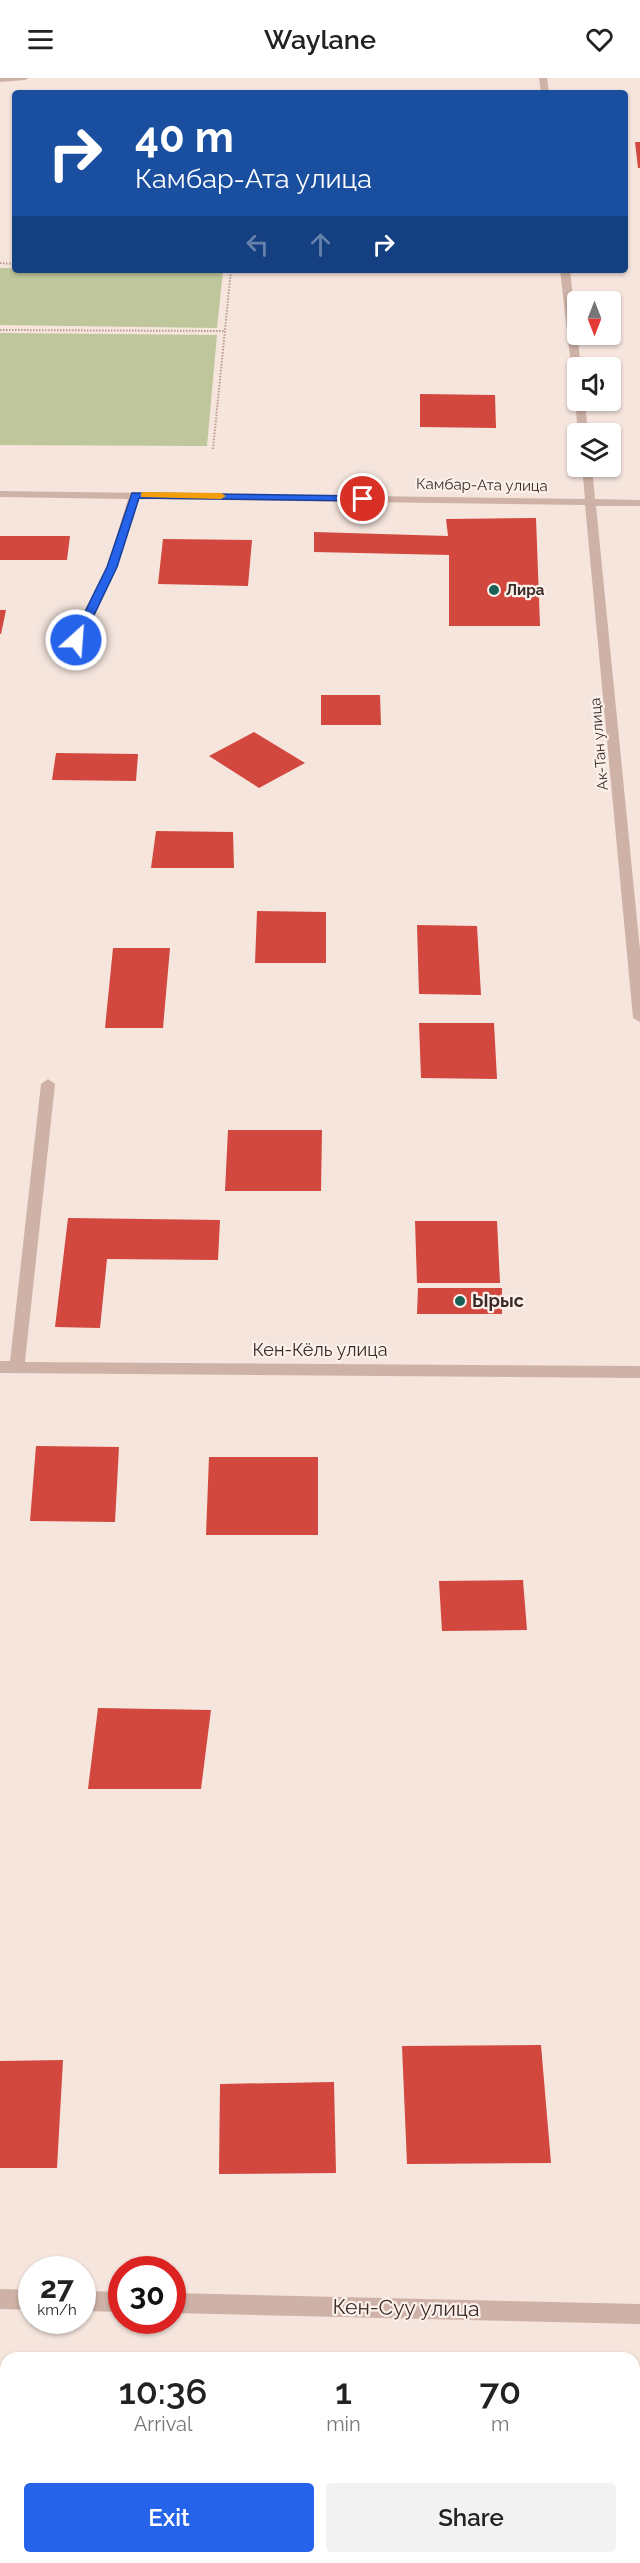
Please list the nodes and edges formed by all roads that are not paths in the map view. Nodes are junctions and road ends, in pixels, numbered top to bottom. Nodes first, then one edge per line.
1 (25, 78) edge
2 (0, 80) edge
3 (565, 273) edge
4 (575, 357) edge
5 (588, 477) edge
6 (0, 494) edge
7 (135, 495) junction
8 (591, 502) junction
9 (640, 503) edge
10 (76, 640) dead end
11 (640, 1018) edge
12 (48, 1084) dead end
13 (0, 1367) edge
14 (17, 1367) junction
15 (640, 1372) edge
16 (0, 2299) edge
17 (18, 2300) edge
18 (186, 2303) edge
19 (640, 2314) edge

1 - 2 street
3 - 4 street
5 - 8 street, Ак-Тан улица
6 - 7 street, Камбар-Ата улица
7 - 8 street, Камбар-Ата улица
7 - 10 street
8 - 9 street, Камбар-Ата улица
8 - 11 street, Ак-Тан улица
12 - 14 street
13 - 14 street, Кен-Кёль улица
14 - 15 street, Кен-Кёль улица
16 - 17 street
18 - 19 street, Кен-Суу улица

